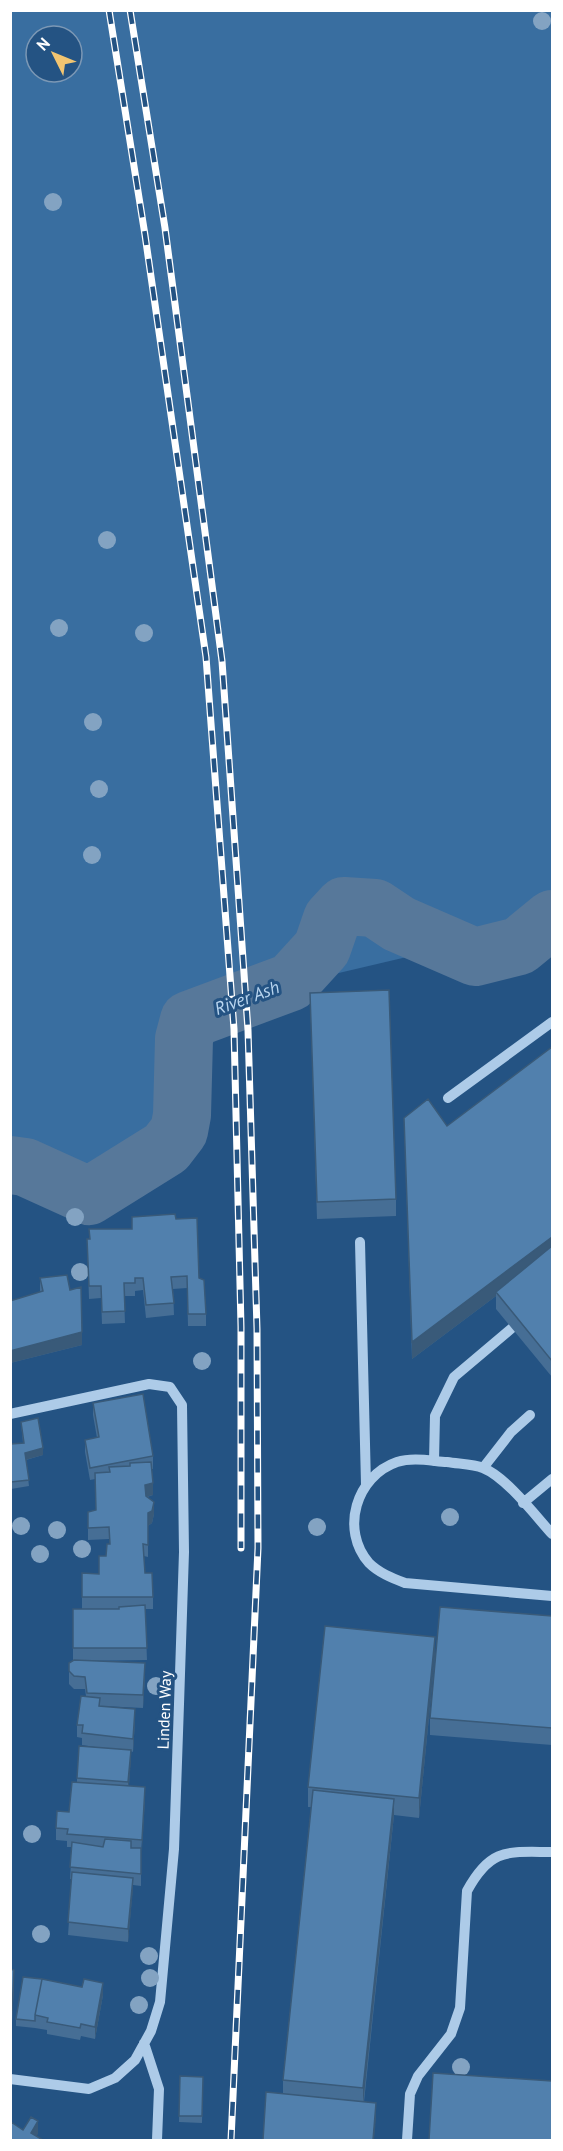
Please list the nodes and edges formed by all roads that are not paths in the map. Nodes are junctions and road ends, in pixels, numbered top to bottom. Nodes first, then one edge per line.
1 (552, 1022) edge
2 (448, 1098) dead end
3 (360, 1242) dead end
4 (512, 1328) edge
5 (10, 1414) edge
6 (530, 1415) dead end
7 (434, 1461) junction
8 (483, 1468) junction
9 (552, 1479) edge
10 (366, 1484) junction
11 (523, 1503) junction
12 (552, 1534) edge
13 (552, 1596) edge
14 (552, 1852) edge
15 (144, 2043) junction
16 (10, 2079) edge
17 (158, 2140) edge
18 (407, 2140) edge

1 - 2 street
3 - 10 street
4 - 7 street
5 - 15 street, Linden Way
6 - 8 street
7 - 8 street
7 - 10 street
8 - 11 street
9 - 11 street
10 - 13 street
11 - 12 street
14 - 18 street
15 - 16 street, Linden Way
15 - 17 street

